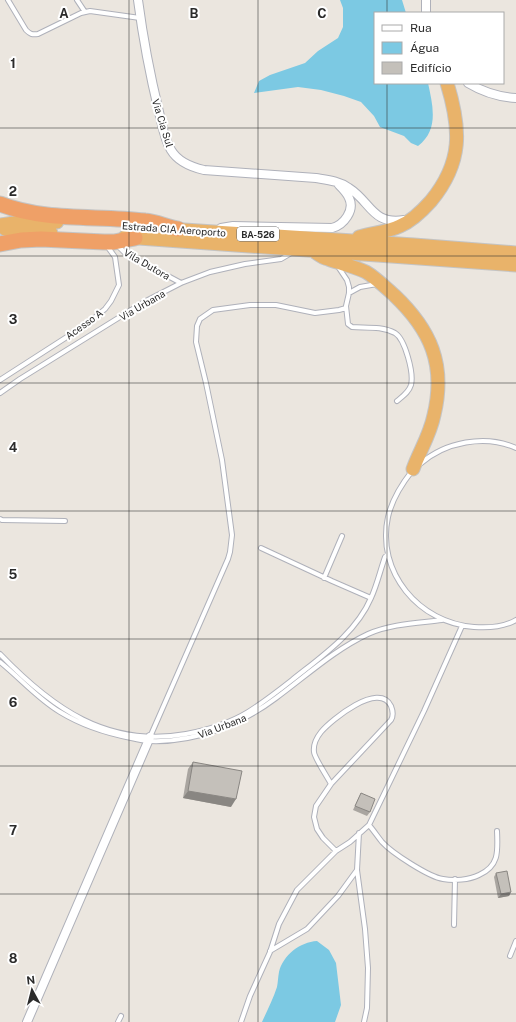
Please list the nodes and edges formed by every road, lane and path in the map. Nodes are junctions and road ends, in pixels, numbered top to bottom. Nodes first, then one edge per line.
1 (8, 0) edge
2 (77, 0) edge
3 (138, 0) edge
4 (426, 0) edge
5 (85, 12) junction
6 (426, 12) edge
7 (140, 18) junction
8 (447, 84) edge
9 (470, 84) edge
10 (516, 98) edge
11 (334, 181) junction
12 (0, 204) edge
13 (411, 219) junction
14 (0, 227) edge
15 (178, 229) junction
16 (206, 231) junction
17 (135, 238) junction
18 (346, 240) junction
19 (109, 242) junction
20 (0, 244) edge
21 (303, 249) junction
22 (516, 253) edge
23 (335, 261) junction
24 (516, 265) edge
25 (181, 283) junction
26 (381, 284) junction
27 (349, 293) junction
28 (346, 308) junction
29 (0, 380) edge
30 (0, 393) edge
31 (397, 401) dead end
32 (516, 448) edge
33 (413, 469) junction
34 (1, 520) edge
35 (65, 521) dead end
36 (342, 536) dead end
37 (261, 548) dead end
38 (388, 554) junction
39 (324, 578) junction
40 (371, 598) junction
41 (442, 620) junction
42 (516, 620) edge
43 (462, 626) junction
44 (0, 654) edge
45 (0, 662) edge
46 (149, 739) junction
47 (331, 784) junction
48 (369, 825) junction
49 (496, 831) dead end
50 (360, 833) junction
51 (336, 851) junction
52 (357, 870) junction
53 (455, 879) junction
54 (454, 925) dead end
55 (516, 941) edge
56 (270, 952) junction
57 (510, 956) dead end
58 (121, 1016) dead end
59 (27, 1022) edge
60 (118, 1022) edge
61 (241, 1022) edge
62 (364, 1022) edge

1 - 5 lane
2 - 5 lane
3 - 7 street, Via Cia Sul
4 - 6 street
5 - 7 lane
7 - 11 street, Via Cia Sul
8 - 13 highway
9 - 10 street
11 - 13 street, Via Cia Sul
11 - 16 street
12 - 15 highway
13 - 18 highway
14 - 15 highway, Estrada CIA Aeroporto / BA-526
14 - 17 highway, Estrada CIA Aeroporto / BA-526
15 - 16 highway, Estrada CIA Aeroporto / BA-526
16 - 18 highway, Estrada CIA Aeroporto / BA-526
17 - 19 highway
17 - 21 highway, Estrada CIA Aeroporto / BA-526
18 - 22 highway, Estrada CIA Aeroporto / BA-526
19 - 20 highway
19 - 25 lane, Vila Dutora
19 - 29 lane, Acesso A
21 - 23 highway
21 - 24 highway, Estrada CIA Aeroporto / BA-526
21 - 25 lane, Via Urbana
23 - 26 highway
23 - 27 lane
25 - 30 lane, Via Urbana
26 - 27 lane
26 - 33 highway
27 - 28 lane
28 - 31 lane
28 - 46 lane
32 - 33 lane
33 - 38 lane
34 - 35 lane
36 - 39 lane
37 - 39 lane
38 - 40 lane, Via Urbana
38 - 41 lane
39 - 40 lane
40 - 46 lane, Via Urbana
41 - 43 lane
41 - 46 lane, Via Urbana
42 - 43 lane
43 - 48 lane
44 - 46 lane, Via Urbana
45 - 46 lane, Via Urbana
46 - 59 street
47 - 47 lane
47 - 51 lane
48 - 50 lane
48 - 53 lane
49 - 53 lane
50 - 51 lane
50 - 52 lane
51 - 56 lane
52 - 56 lane
52 - 62 lane
53 - 54 lane
55 - 57 lane
56 - 61 lane
58 - 60 lane

